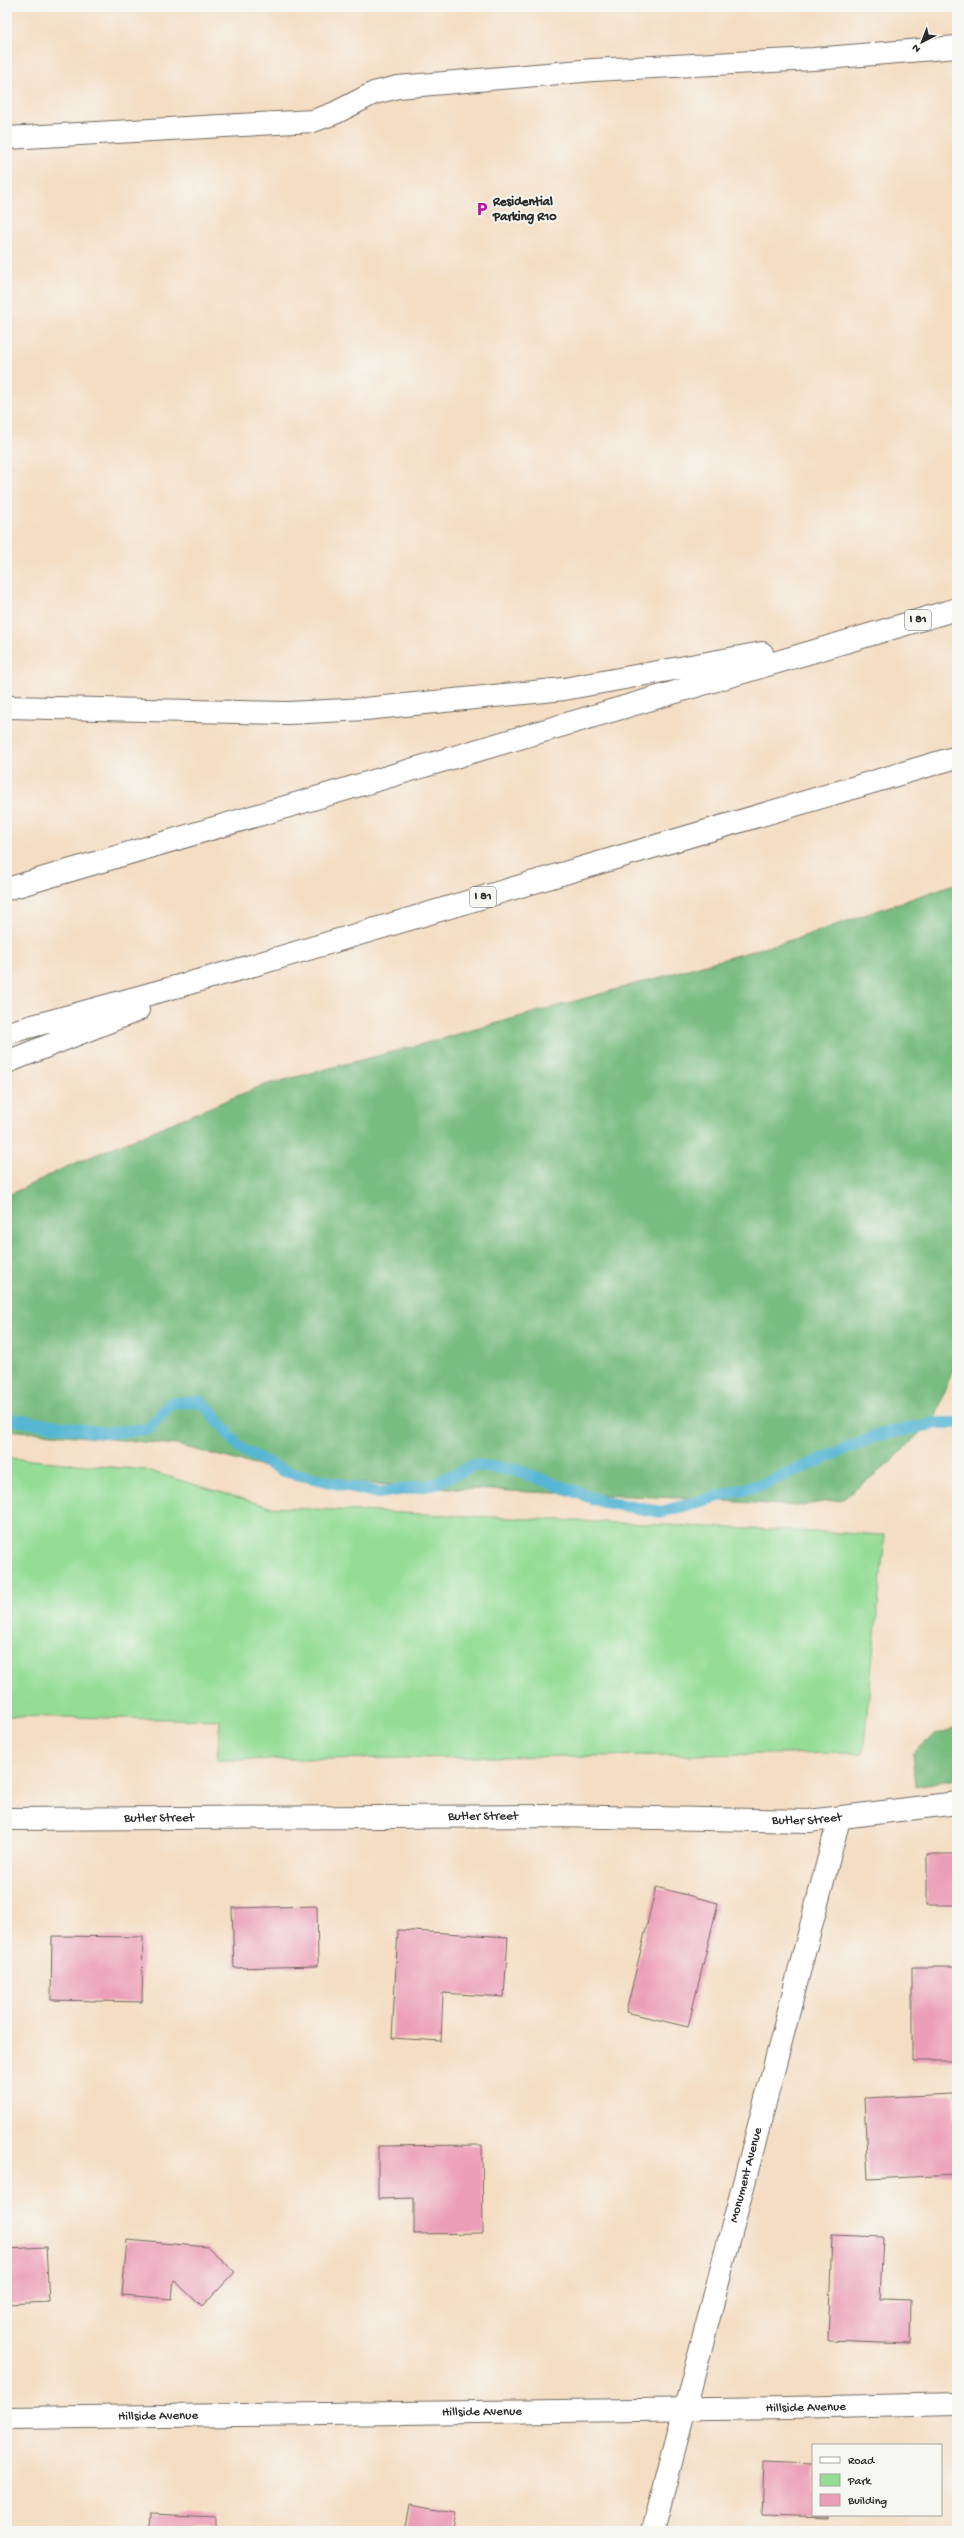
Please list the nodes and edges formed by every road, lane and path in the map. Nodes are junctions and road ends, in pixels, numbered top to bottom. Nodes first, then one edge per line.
1 (957, 47) edge
2 (7, 138) edge
3 (957, 609) edge
4 (879, 631) junction
5 (7, 707) edge
6 (957, 757) edge
7 (7, 889) edge
8 (237, 970) junction
9 (7, 1033) edge
10 (7, 1062) edge
11 (957, 1803) edge
12 (7, 1819) edge
13 (839, 1819) junction
14 (957, 2404) edge
15 (685, 2410) junction
16 (7, 2418) edge
17 (653, 2531) edge

1 - 2 main road
3 - 4 main road, I 81
4 - 5 main road
4 - 7 main road, I 81
6 - 8 main road, I 81
8 - 9 main road, I 81
8 - 10 main road
11 - 13 main road, Butler Street
12 - 13 main road, Butler Street
13 - 15 main road, Monument Avenue
14 - 15 main road, Hillside Avenue
15 - 16 main road, Hillside Avenue
15 - 17 main road, Monument Avenue

